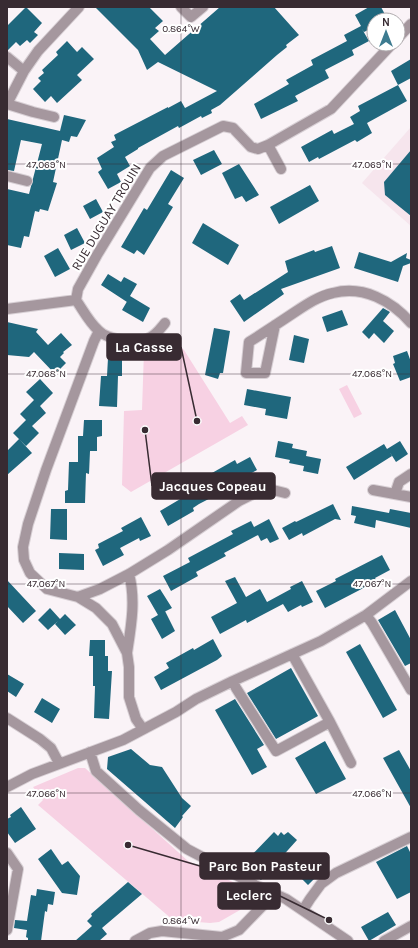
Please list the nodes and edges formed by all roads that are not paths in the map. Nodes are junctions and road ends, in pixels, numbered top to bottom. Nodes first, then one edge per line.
1 (79, 7) edge
2 (181, 7) edge
3 (203, 7) edge
4 (385, 52) edge
5 (7, 57) edge
6 (24, 71) junction
7 (7, 104) edge
8 (54, 117) dead end
9 (268, 145) junction
10 (281, 169) dead end
11 (7, 176) edge
12 (27, 181) dead end
13 (76, 300) junction
14 (7, 308) edge
15 (165, 323) dead end
16 (411, 323) edge
17 (275, 325) junction
18 (99, 331) junction
19 (411, 474) edge
20 (373, 490) dead end
21 (285, 493) dead end
22 (395, 494) junction
23 (411, 497) edge
24 (130, 574) junction
25 (411, 581) edge
26 (78, 597) junction
27 (366, 615) junction
28 (127, 654) junction
29 (292, 654) junction
30 (233, 680) junction
31 (411, 690) edge
32 (7, 718) edge
33 (330, 722) junction
34 (143, 729) junction
35 (90, 752) junction
36 (351, 763) dead end
37 (59, 764) junction
38 (7, 787) edge
39 (411, 837) edge
40 (7, 853) edge
41 (274, 894) junction
42 (303, 910) junction
43 (411, 926) edge
44 (7, 930) edge
45 (135, 941) edge
46 (348, 941) edge
47 (384, 941) edge

1 - 6 street
2 - 3 street
4 - 9 street, RUE DUGUAY TROUIN
5 - 6 street
6 - 7 street
7 - 8 street
9 - 10 street
9 - 13 street, RUE DUGUAY TROUIN
11 - 12 street
13 - 14 street
13 - 18 street
15 - 18 street
16 - 17 street
17 - 17 street
18 - 26 street
19 - 22 street
20 - 22 street
21 - 24 street
22 - 23 street
24 - 26 street
24 - 28 street
25 - 27 street
26 - 28 street
27 - 29 street
27 - 31 street
28 - 34 street
29 - 30 street
29 - 33 street
30 - 33 street
30 - 34 street
32 - 37 street
33 - 36 street
34 - 35 street
35 - 37 street
35 - 41 street
37 - 38 street
39 - 42 street
40 - 44 street
41 - 42 street
41 - 45 street
42 - 46 street
43 - 47 street

